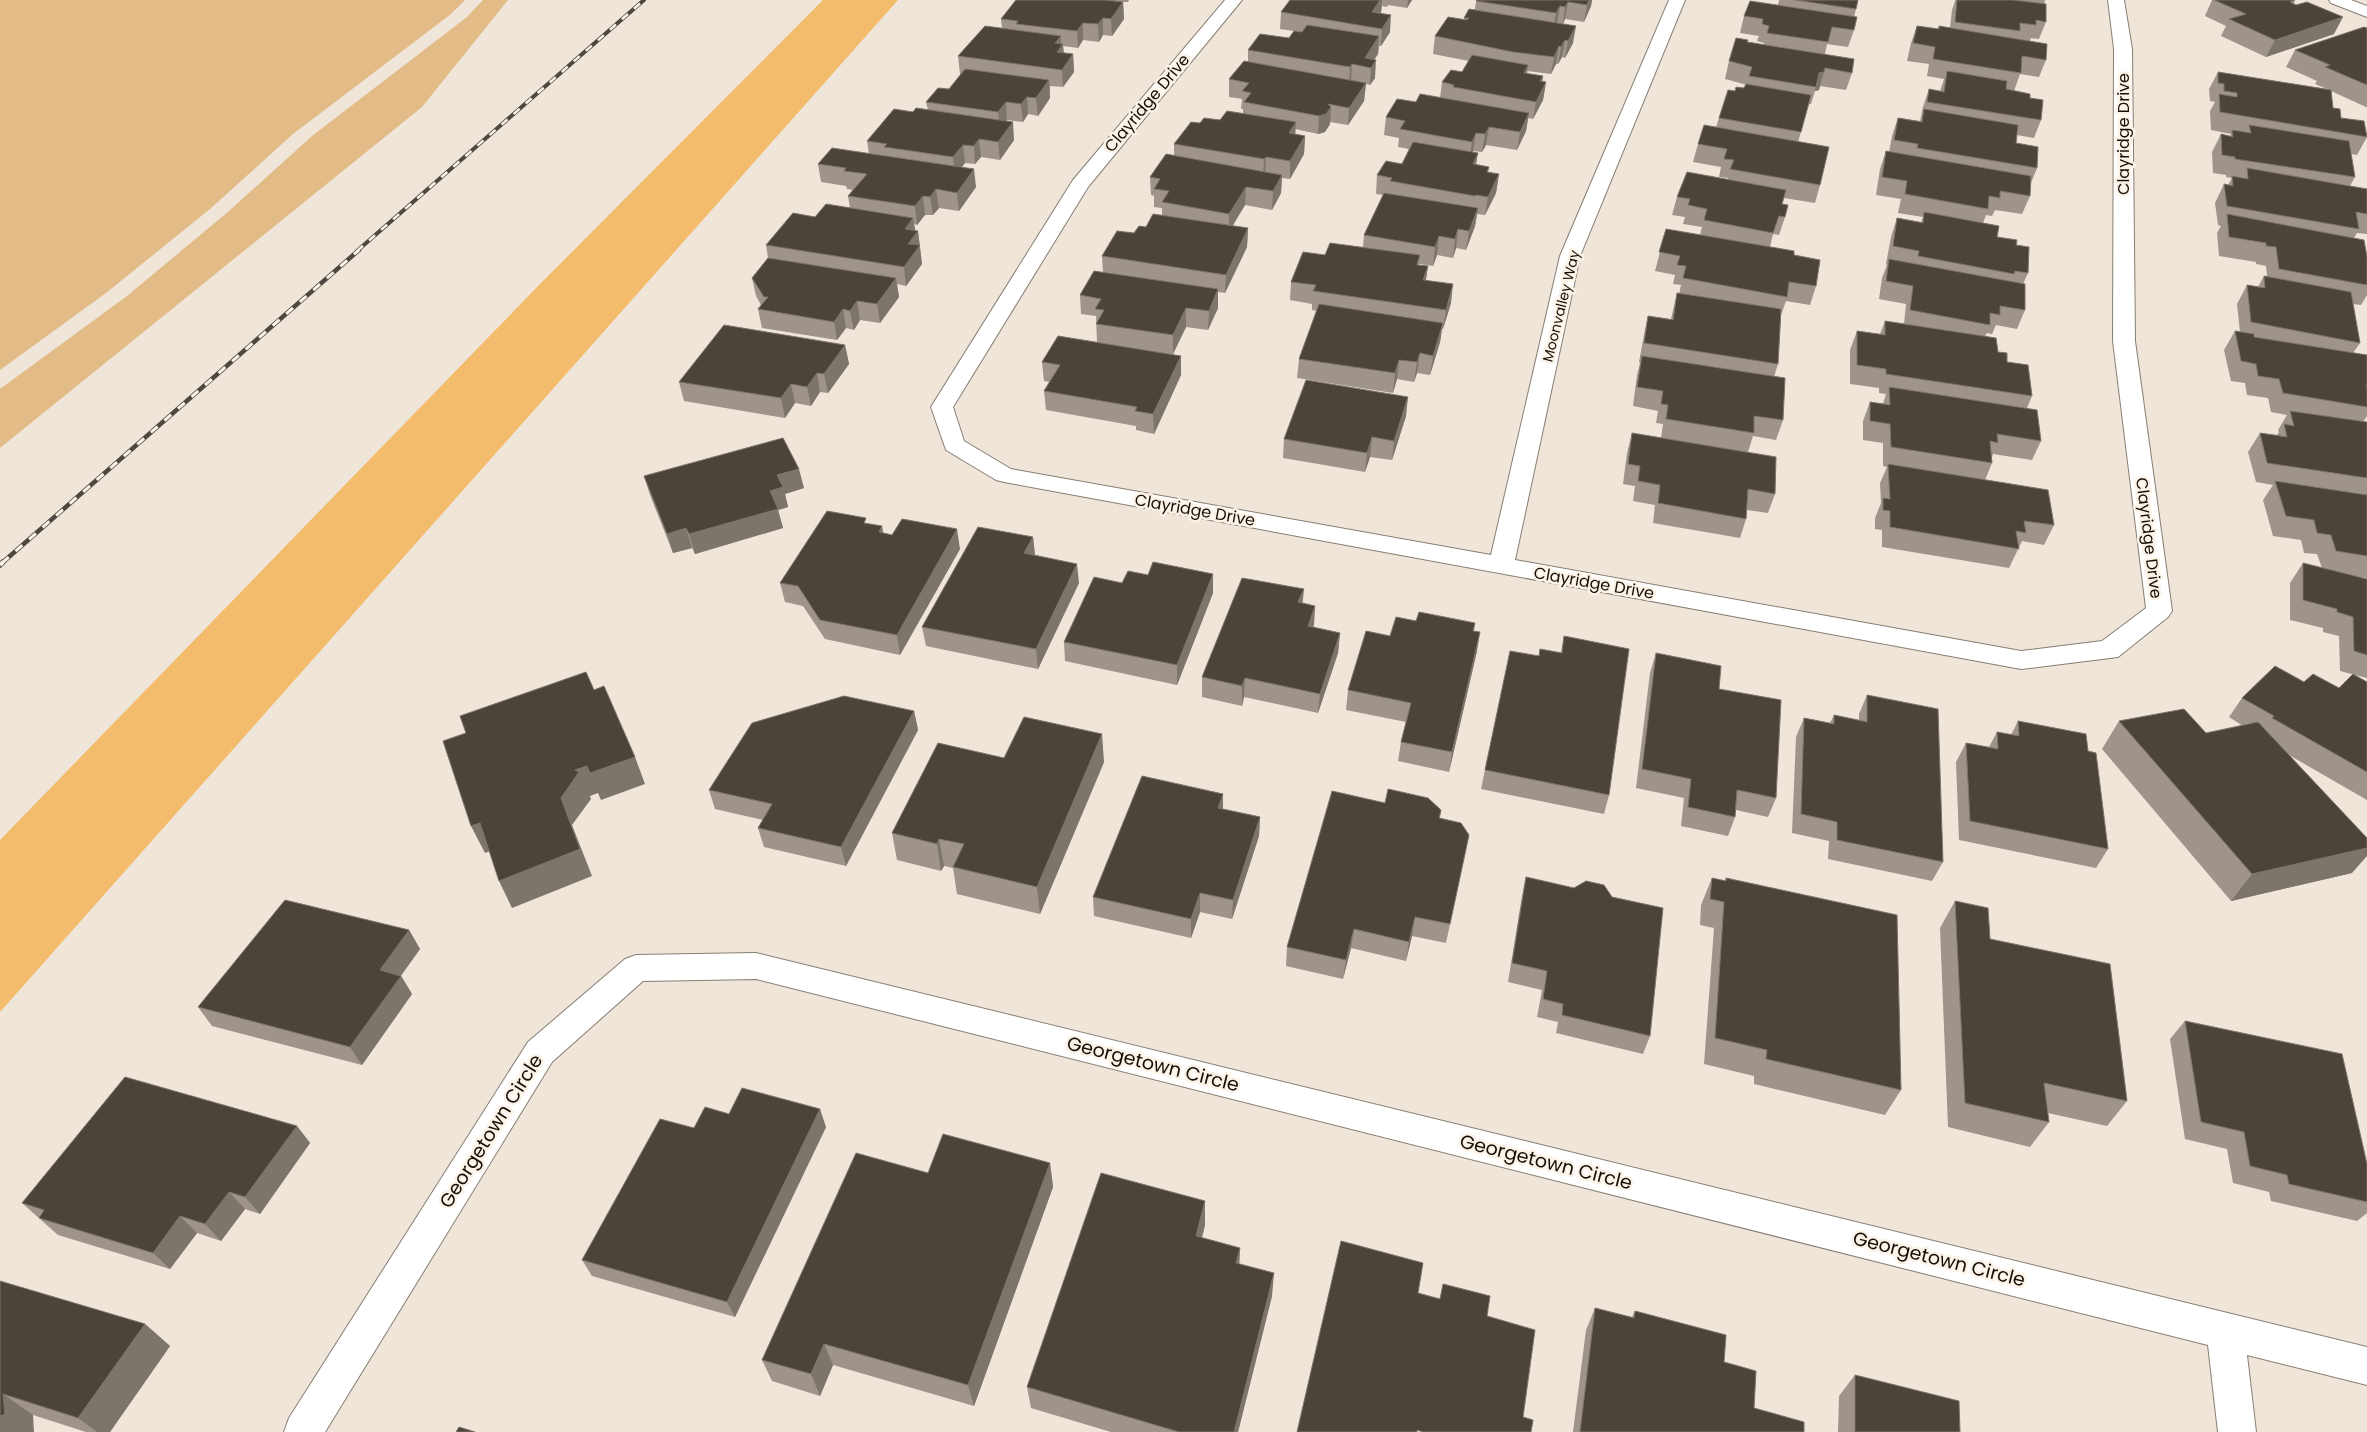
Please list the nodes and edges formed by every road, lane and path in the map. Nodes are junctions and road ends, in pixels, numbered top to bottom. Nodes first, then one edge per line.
1 (1234, 0) edge
2 (1676, 0) edge
3 (2116, 0) edge
4 (2337, 0) edge
5 (2367, 12) edge
6 (1501, 567) junction
7 (2225, 1330) junction
8 (2367, 1366) edge
9 (303, 1432) edge
10 (2237, 1432) edge

1 - 6 street, Clayridge Drive
2 - 6 street, Moonvalley Way
3 - 6 street, Clayridge Drive
4 - 5 street
7 - 8 street, Georgetown Circle
7 - 9 street, Georgetown Circle
7 - 10 street

